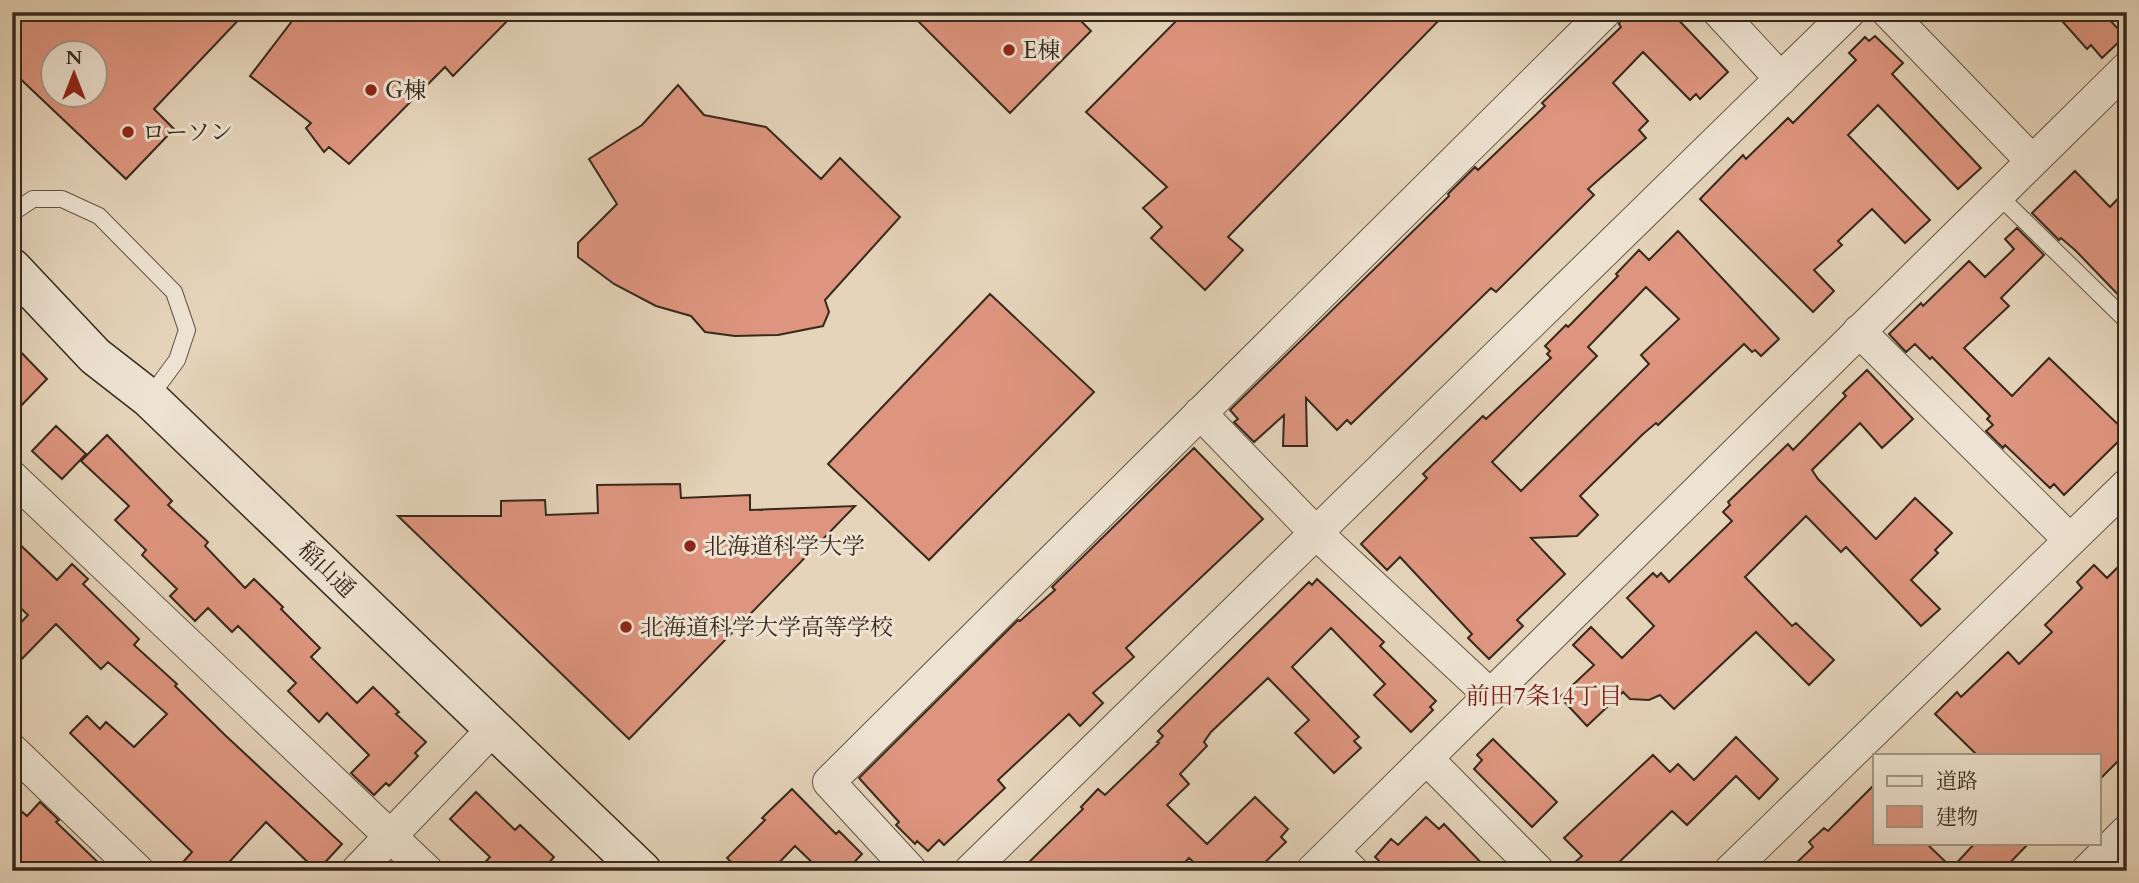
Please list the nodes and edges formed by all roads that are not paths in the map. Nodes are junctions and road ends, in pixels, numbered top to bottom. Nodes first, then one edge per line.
1 (1605, 12) edge
2 (1719, 12) edge
3 (1849, 12) edge
4 (1888, 12) edge
5 (2127, 68) edge
6 (1780, 79) junction
7 (2032, 161) junction
8 (1998, 195) junction
9 (12, 213) edge
10 (12, 268) edge
11 (2127, 321) edge
12 (1859, 331) junction
13 (149, 398) junction
14 (1200, 413) junction
15 (12, 477) edge
16 (2127, 485) edge
17 (1316, 533) junction
18 (2070, 540) junction
19 (1490, 695) junction
20 (494, 728) junction
21 (12, 750) edge
22 (1426, 758) junction
23 (2127, 831) edge
24 (392, 835) junction
25 (1338, 845) junction
26 (138, 871) edge
27 (357, 871) edge
28 (427, 871) edge
29 (642, 871) edge
30 (911, 871) edge
31 (970, 871) edge
32 (1312, 871) edge
33 (1363, 871) edge
34 (1538, 871) edge
35 (1730, 871) edge
36 (2087, 871) edge

1 - 14 street
2 - 6 street
3 - 6 street
4 - 7 street
5 - 7 street
6 - 17 street
7 - 8 street
8 - 11 lane
8 - 12 street
9 - 13 lane
10 - 13 street, 稲山通
12 - 18 street
12 - 19 street
13 - 20 street, 稲山通
14 - 17 street
14 - 30 street
15 - 24 street
16 - 18 street
17 - 19 street
17 - 31 street
18 - 35 street
19 - 22 street
20 - 24 street
20 - 29 street, 稲山通
21 - 26 street
22 - 25 street
22 - 34 street
23 - 36 street
24 - 27 street
24 - 28 street
25 - 32 street
25 - 33 lane

